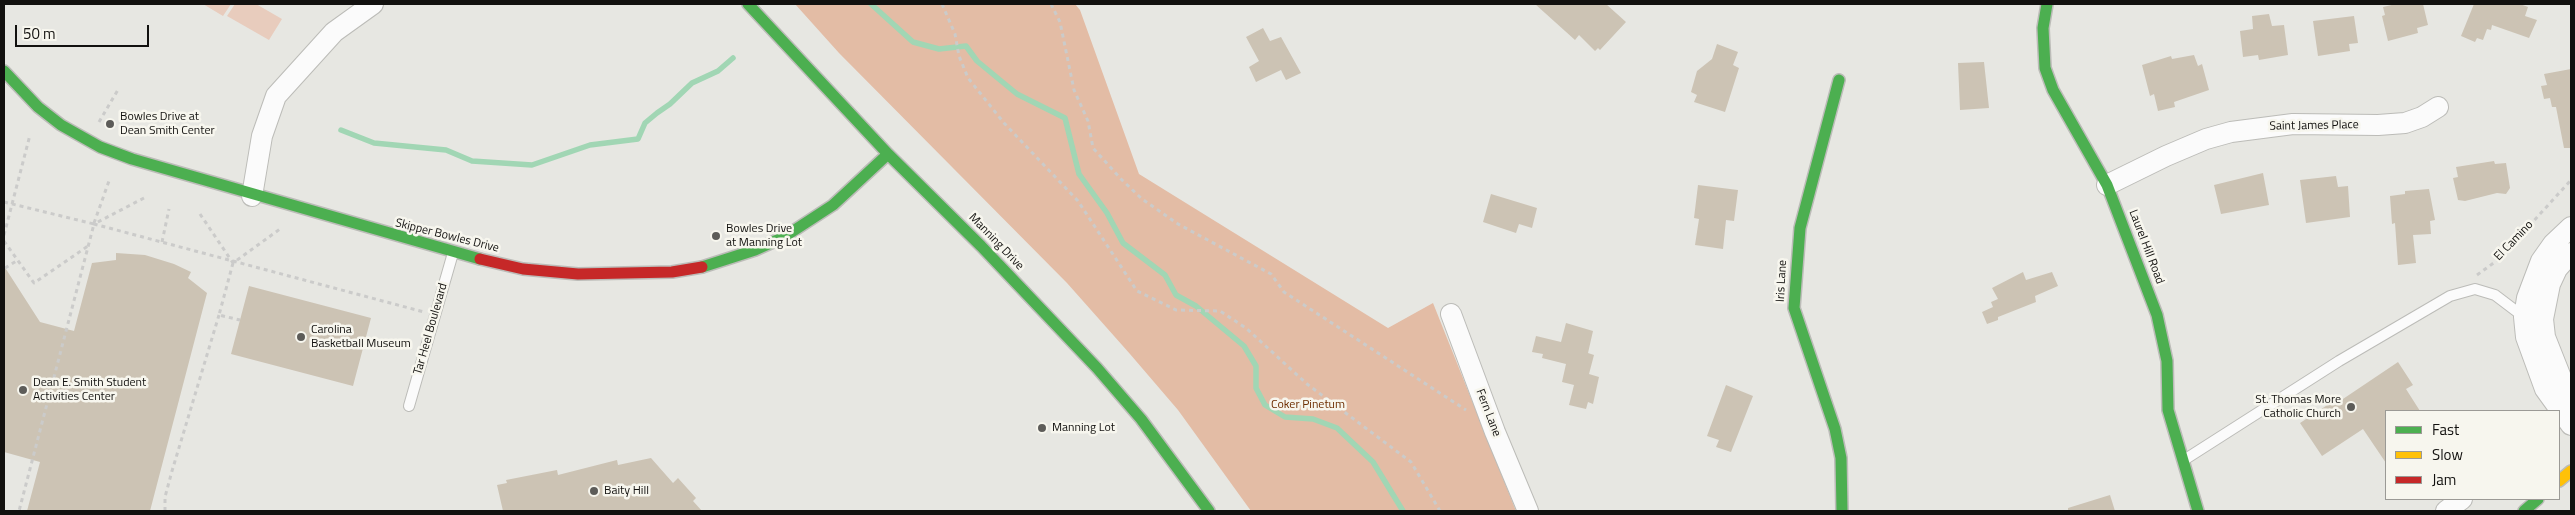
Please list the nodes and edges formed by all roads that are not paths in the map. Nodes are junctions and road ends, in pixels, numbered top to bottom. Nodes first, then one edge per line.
1 (373, 4) edge
2 (748, 4) edge
3 (2047, 4) edge
4 (4, 71) edge
5 (1839, 80) dead end
6 (2438, 106) dead end
7 (888, 154) junction
8 (2107, 185) junction
9 (252, 196) junction
10 (2571, 228) edge
11 (453, 252) junction
12 (2571, 253) edge
13 (1451, 314) dead end
14 (2524, 316) junction
15 (409, 406) dead end
16 (2558, 410) edge
17 (2565, 421) edge
18 (2183, 461) junction
19 (2571, 471) edge
20 (2560, 480) edge
21 (2461, 500) edge
22 (2537, 500) edge
23 (1209, 511) edge
24 (1528, 511) edge
25 (1842, 511) edge
26 (2198, 511) edge
27 (2446, 511) edge
28 (2524, 511) edge

1 - 9 street
2 - 7 main road, Manning Drive
3 - 8 main road, Laurel Hill Road
4 - 9 main road, Skipper Bowles Drive
5 - 25 main road, Iris Lane
6 - 8 street, Saint James Place
7 - 11 main road, Skipper Bowles Drive
7 - 23 main road, Manning Drive
8 - 18 main road, Laurel Hill Road
9 - 11 main road, Skipper Bowles Drive
10 - 14 street
11 - 15 lane, Tar Heel Boulevard
12 - 17 street
13 - 24 street, Fern Lane
14 - 16 street
14 - 18 lane
18 - 26 main road, Laurel Hill Road
19 - 20 main road
21 - 27 street
22 - 28 main road

